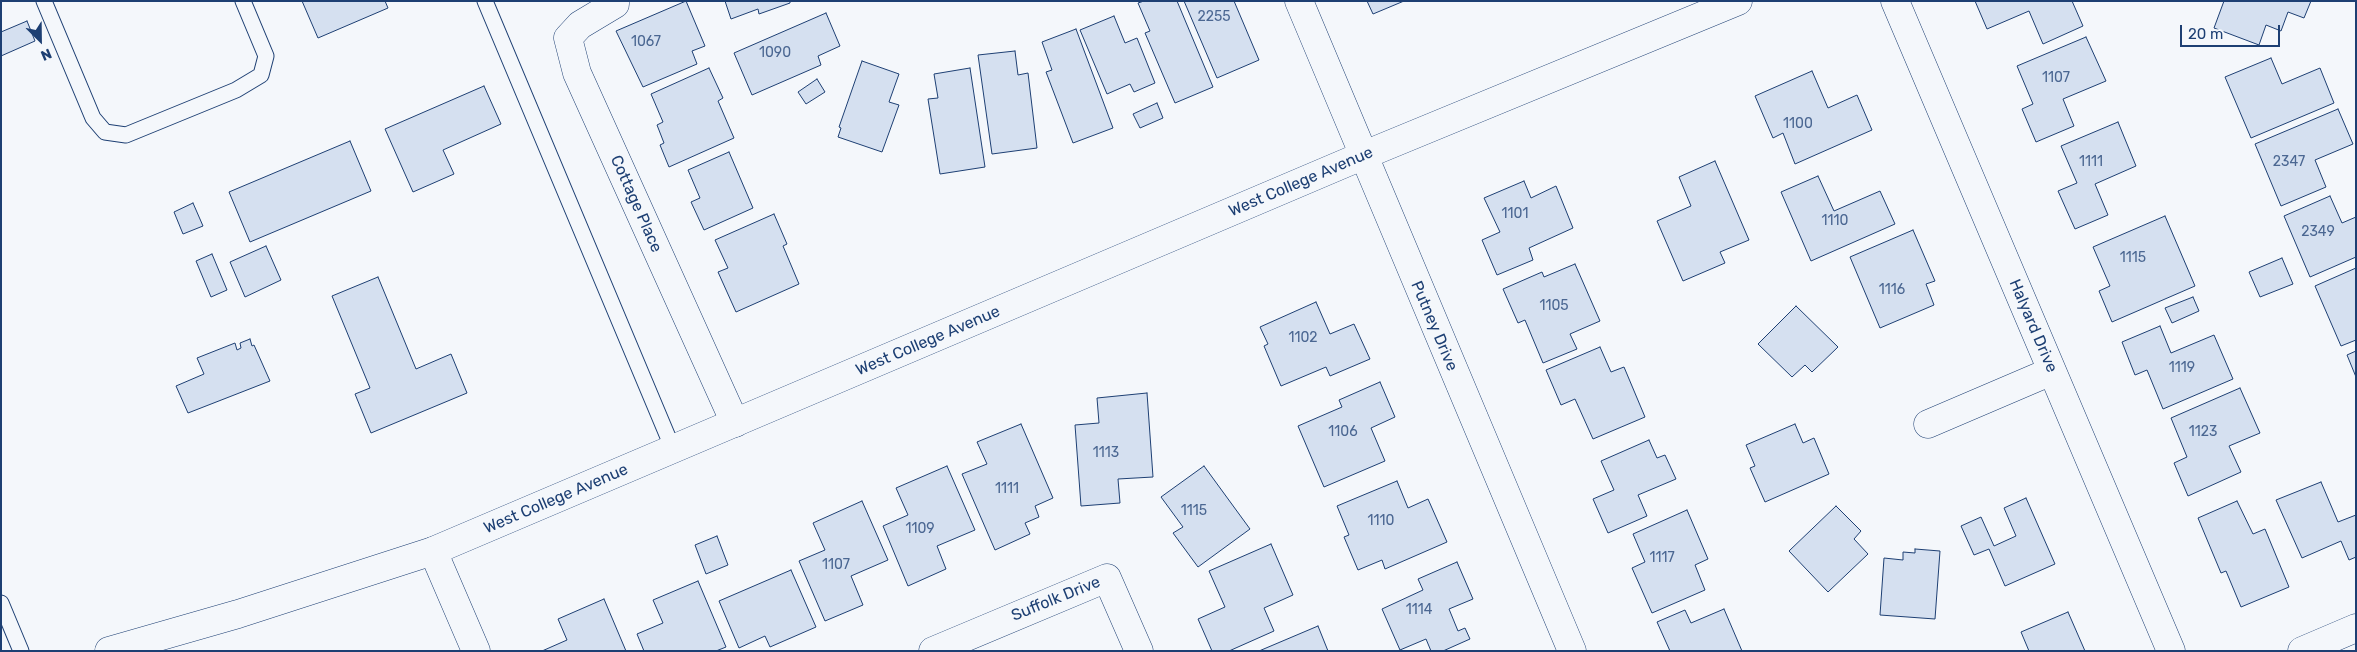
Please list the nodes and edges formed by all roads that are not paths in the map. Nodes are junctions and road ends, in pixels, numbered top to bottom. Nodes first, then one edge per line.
1 (44, 1) edge
2 (243, 1) edge
3 (485, 1) edge
4 (615, 1) edge
5 (1299, 1) edge
6 (1738, 1) edge
7 (1895, 1) edge
8 (1362, 156) junction
9 (2052, 370) junction
10 (734, 423) junction
11 (1928, 424) dead end
12 (673, 450) junction
13 (433, 552) junction
14 (1, 603) edge
15 (2356, 628) edge
16 (21, 651) edge
17 (109, 651) edge
18 (476, 651) edge
19 (933, 651) edge
20 (1138, 651) edge
21 (1572, 651) edge
22 (2171, 651) edge
23 (2302, 651) edge

1 - 2 lane
3 - 12 lane
4 - 10 street, Cottage Place
5 - 8 street, Putney Drive
6 - 8 street, West College Avenue
7 - 9 street, Halyard Drive
8 - 10 street, West College Avenue
8 - 21 street, Putney Drive
9 - 11 street
9 - 22 street, Halyard Drive
10 - 12 street, West College Avenue
12 - 13 street, West College Avenue
13 - 17 street, West College Avenue
13 - 18 street
14 - 16 lane
15 - 23 street
19 - 20 street, Suffolk Drive

